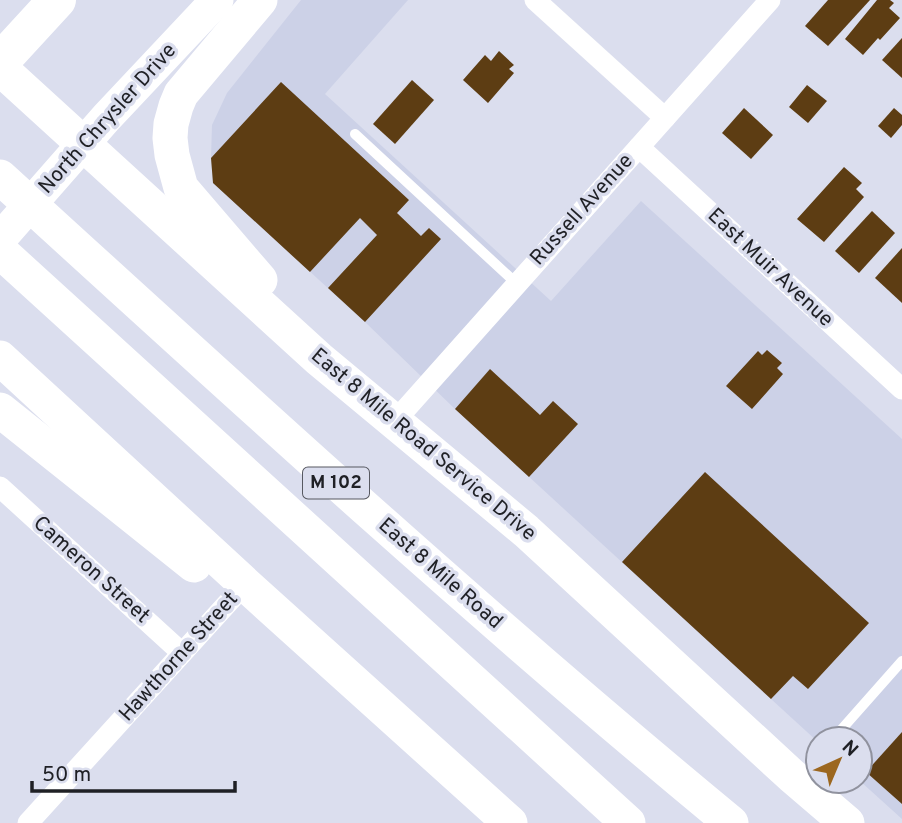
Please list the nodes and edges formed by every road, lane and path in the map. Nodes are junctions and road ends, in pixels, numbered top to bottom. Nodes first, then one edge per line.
1 (57, 0) edge
2 (217, 0) edge
3 (260, 0) edge
4 (535, 0) edge
5 (770, 0) edge
6 (0, 62) edge
7 (0, 68) edge
8 (665, 118) junction
9 (355, 134) dead end
10 (83, 144) junction
11 (639, 147) junction
12 (0, 177) edge
13 (0, 239) edge
14 (0, 251) edge
15 (517, 284) junction
16 (0, 358) edge
17 (319, 359) junction
18 (902, 389) edge
19 (0, 410) edge
20 (395, 421) junction
21 (0, 487) edge
22 (245, 584) junction
23 (182, 653) junction
24 (902, 661) edge
25 (845, 725) edge
26 (804, 767) edge
27 (826, 795) edge
28 (494, 818) edge
29 (28, 823) edge
30 (628, 823) edge
31 (730, 823) edge
32 (847, 823) edge

1 - 6 highway
2 - 10 main road, North Chrysler Drive
3 - 17 highway
4 - 8 street
5 - 8 street, Russell Avenue
7 - 10 highway, East 8 Mile Road Service Drive
8 - 11 street, Russell Avenue
9 - 15 lane
10 - 13 main road, North Chrysler Drive
10 - 17 highway, East 8 Mile Road Service Drive
11 - 15 street, Russell Avenue
11 - 18 street, East Muir Avenue
12 - 31 highway, East 8 Mile Road / M 102
14 - 30 highway, M 102
15 - 20 street, Russell Avenue
16 - 22 highway
17 - 20 highway, East 8 Mile Road Service Drive
19 - 22 highway
20 - 26 highway, East 8 Mile Road Service Drive
21 - 23 street, Cameron Street
22 - 23 street, Hawthorne Street
22 - 28 highway
23 - 29 street, Hawthorne Street
24 - 25 lane
27 - 32 highway, East 8 Mile Road Service Drive

